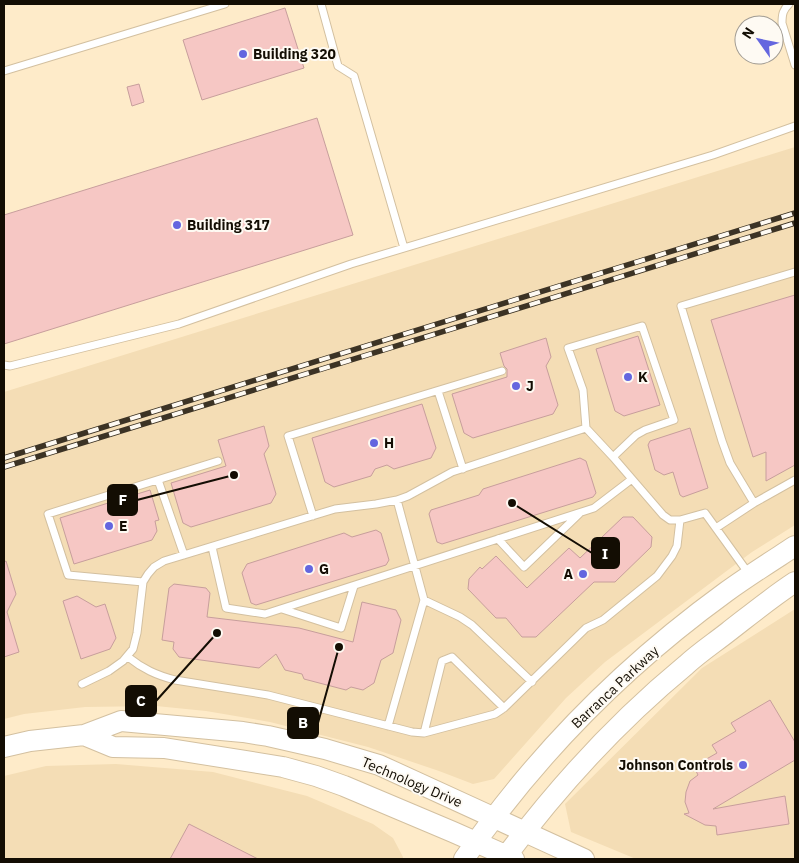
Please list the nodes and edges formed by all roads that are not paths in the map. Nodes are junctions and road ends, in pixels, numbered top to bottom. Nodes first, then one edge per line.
1 (226, 4) edge
2 (322, 4) edge
3 (789, 4) edge
4 (795, 65) edge
5 (4, 71) edge
6 (795, 126) edge
7 (404, 248) junction
8 (795, 272) edge
9 (4, 365) edge
10 (502, 371) dead end
11 (438, 391) junction
12 (586, 428) junction
13 (613, 457) junction
14 (218, 461) dead end
15 (463, 468) junction
16 (632, 479) junction
17 (158, 480) junction
18 (795, 480) edge
19 (397, 500) junction
20 (754, 503) junction
21 (580, 513) junction
22 (313, 516) junction
23 (680, 520) junction
24 (716, 528) junction
25 (498, 539) junction
26 (795, 546) edge
27 (212, 547) junction
28 (184, 555) junction
29 (415, 566) junction
30 (750, 576) junction
31 (143, 582) junction
32 (795, 582) edge
33 (354, 586) junction
34 (424, 600) junction
35 (282, 609) junction
36 (128, 656) junction
37 (532, 682) junction
38 (82, 684) dead end
39 (504, 708) junction
40 (388, 726) junction
41 (424, 733) junction
42 (84, 735) junction
43 (4, 747) edge
44 (495, 817) junction
45 (525, 831) junction
46 (476, 842) junction
47 (508, 858) edge
48 (464, 859) edge
49 (584, 859) edge

1 - 5 lane
2 - 7 lane
3 - 4 lane
6 - 7 lane
7 - 9 lane
8 - 20 lane
10 - 11 lane
11 - 15 lane
11 - 22 lane
12 - 13 lane
12 - 13 lane
12 - 15 lane
13 - 16 lane
14 - 17 lane
15 - 19 lane
16 - 21 lane
16 - 23 lane
17 - 28 lane
17 - 31 lane
18 - 20 lane
19 - 22 lane
19 - 29 lane
20 - 24 lane
21 - 25 lane
21 - 25 lane
22 - 27 lane
23 - 24 lane
23 - 37 lane
24 - 30 lane
25 - 29 lane
26 - 30 street, Barranca Parkway
27 - 28 lane
27 - 35 lane
28 - 31 lane
29 - 33 lane
29 - 34 lane
30 - 44 street, Barranca Parkway
31 - 36 lane
32 - 45 street
33 - 35 lane
33 - 35 lane
34 - 37 lane
34 - 40 lane
36 - 38 lane
36 - 40 lane
37 - 39 lane
39 - 41 lane
39 - 41 lane
40 - 41 lane
42 - 43 street, Technology Drive
42 - 44 street, Technology Drive
42 - 46 street, Technology Drive
44 - 45 street, Technology Drive
44 - 46 street, Barranca Parkway
45 - 47 street
45 - 49 street, Technology Drive
46 - 47 street, Technology Drive
46 - 48 street, Barranca Parkway

